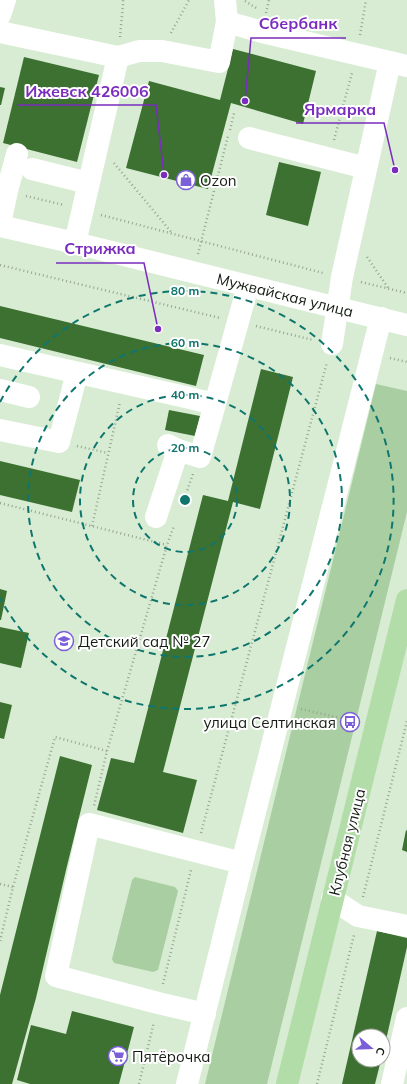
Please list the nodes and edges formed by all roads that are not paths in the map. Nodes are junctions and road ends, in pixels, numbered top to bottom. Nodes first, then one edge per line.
1 (5, 0) edge
2 (225, 0) edge
3 (0, 15) edge
4 (227, 22) junction
5 (0, 32) edge
6 (118, 57) junction
7 (399, 64) edge
8 (249, 138) dead end
9 (17, 154) dead end
10 (366, 168) junction
11 (32, 170) dead end
12 (88, 183) junction
13 (0, 225) edge
14 (74, 243) junction
15 (248, 286) junction
16 (337, 308) junction
17 (381, 318) junction
18 (407, 325) edge
19 (332, 344) road end
20 (0, 355) edge
21 (77, 373) junction
22 (0, 390) edge
23 (29, 397) dead end
24 (216, 404) junction
25 (0, 430) edge
26 (156, 517) dead end
27 (407, 600) edge
28 (402, 638) edge
29 (242, 863) junction
30 (332, 899) junction
31 (407, 926) edge
32 (205, 1014) junction
33 (407, 1018) edge
34 (187, 1084) edge
35 (287, 1084) edge
36 (392, 1084) edge

1 - 3 street
2 - 4 street
4 - 6 street
4 - 7 street
5 - 6 street
6 - 12 street
7 - 10 street
8 - 10 street
9 - 13 street
10 - 16 street
11 - 12 street
12 - 14 street
13 - 14 street, Мужвайская улица
14 - 15 street, Мужвайская улица
15 - 16 street, Мужвайская улица
15 - 24 street
16 - 17 street, Мужвайская улица
16 - 19 street
17 - 18 street, Мужвайская улица
17 - 29 street
20 - 21 street
21 - 24 street
21 - 25 street
22 - 23 street
24 - 26 street
27 - 28 main road, Клубная улица
28 - 30 main road, Клубная улица
29 - 32 street
29 - 32 street
30 - 31 street
30 - 35 main road, Клубная улица
32 - 34 street
33 - 36 street

